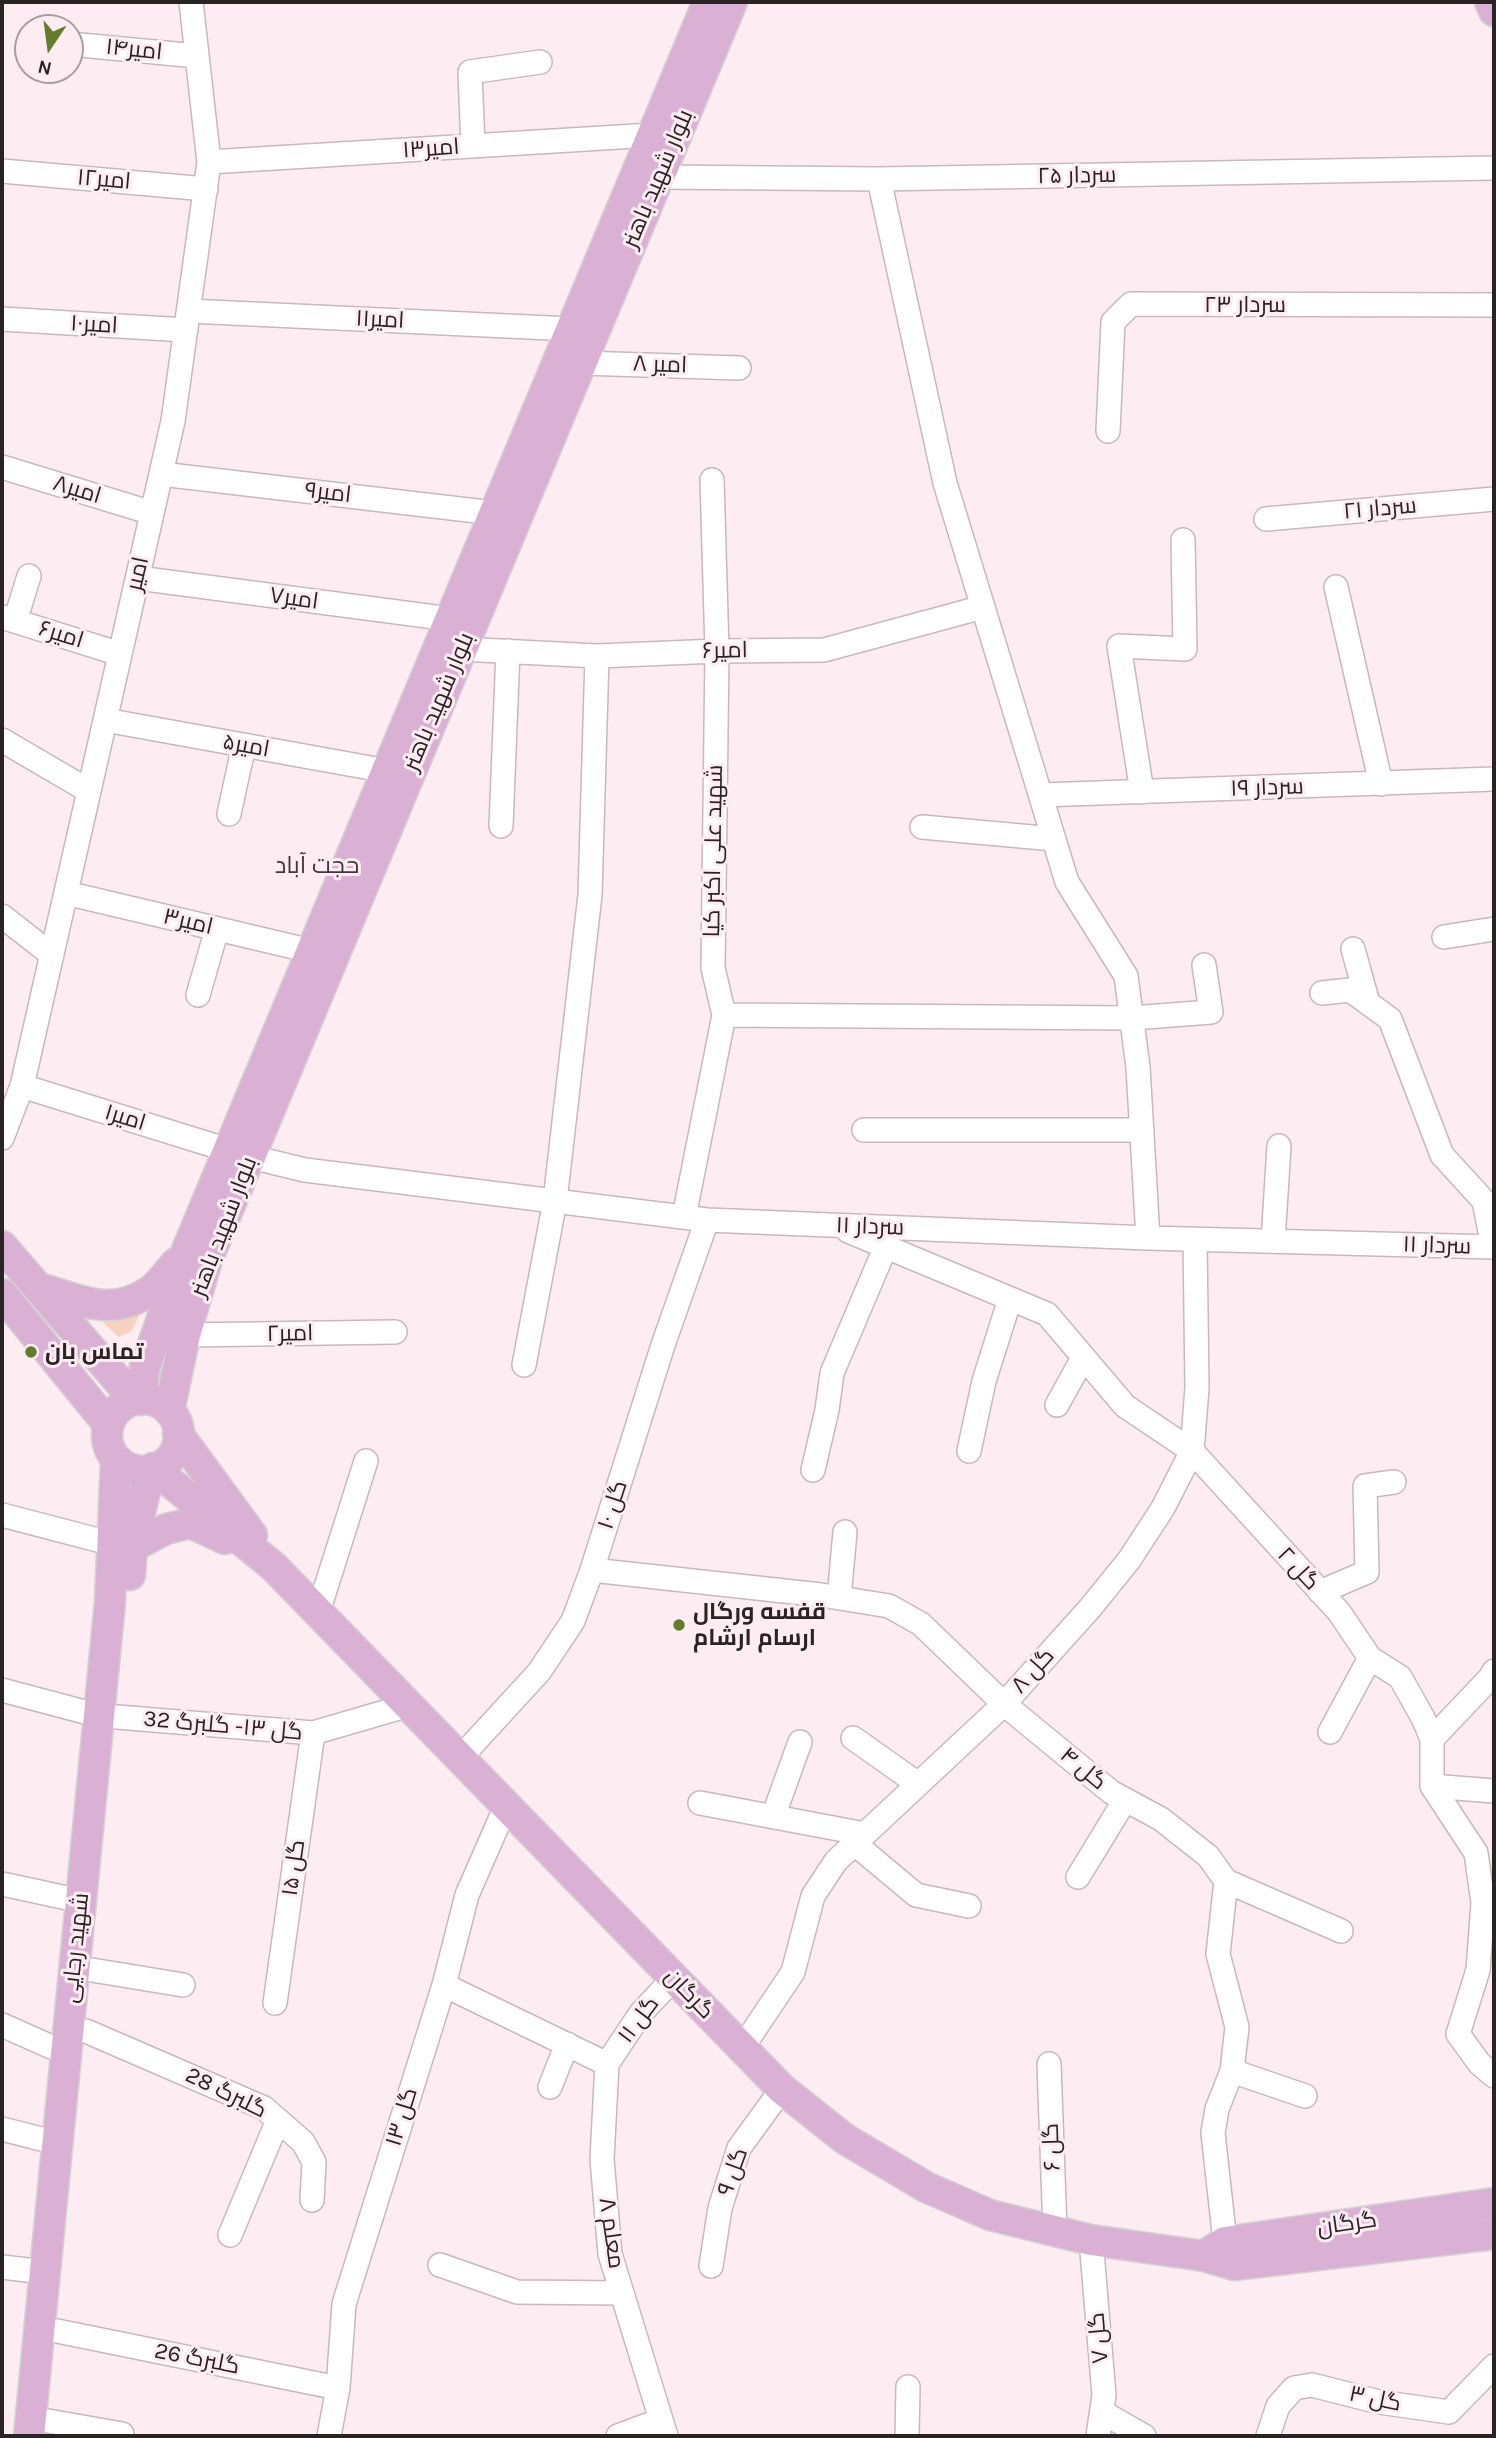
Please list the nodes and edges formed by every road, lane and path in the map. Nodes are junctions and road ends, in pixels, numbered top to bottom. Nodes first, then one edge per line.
1 (191, 2) edge
2 (708, 2) edge
3 (733, 2) edge
4 (1490, 2) edge
5 (1494, 11) edge
6 (84, 45) edge
7 (197, 56) junction
8 (540, 62) dead end
9 (652, 135) junction
10 (473, 146) junction
11 (209, 162) junction
12 (1494, 168) edge
13 (2, 171) edge
14 (659, 177) junction
15 (879, 180) junction
16 (206, 189) junction
17 (1494, 305) edge
18 (2, 319) edge
19 (187, 321) junction
20 (571, 329) junction
21 (581, 363) junction
22 (739, 368) dead end
23 (1108, 431) dead end
24 (2, 467) edge
25 (161, 474) junction
26 (712, 480) dead end
27 (1494, 499) edge
28 (152, 513) junction
29 (494, 513) junction
30 (1266, 519) dead end
31 (1183, 540) dead end
32 (29, 576) dead end
33 (138, 578) junction
34 (1336, 587) dead end
35 (983, 607) junction
36 (8, 619) edge
37 (450, 619) junction
38 (461, 649) junction
39 (508, 651) junction
40 (717, 651) junction
41 (120, 654) junction
42 (597, 656) junction
43 (105, 720) junction
44 (2, 740) edge
45 (244, 745) junction
46 (387, 771) junction
47 (1494, 779) edge
48 (1381, 784) junction
49 (89, 791) junction
50 (1142, 792) junction
51 (1041, 795) junction
52 (229, 814) dead end
53 (501, 826) dead end
54 (922, 827) dead end
55 (1054, 839) junction
56 (66, 893) junction
57 (2, 916) edge
58 (217, 929) junction
59 (1494, 929) edge
60 (1444, 937) dead end
61 (1353, 949) dead end
62 (311, 951) junction
63 (52, 955) junction
64 (1205, 965) dead end
65 (1322, 993) dead end
66 (198, 995) dead end
67 (1368, 1003) junction
68 (724, 1015) junction
69 (1132, 1018) junction
70 (22, 1086) junction
71 (864, 1130) dead end
72 (1142, 1130) junction
73 (2, 1138) edge
74 (1279, 1146) dead end
75 (239, 1154) junction
76 (555, 1202) junction
77 (696, 1219) junction
78 (836, 1225) junction
79 (1148, 1237) junction
80 (1195, 1239) junction
81 (1273, 1241) junction
82 (2, 1246) edge
83 (886, 1246) junction
84 (1493, 1247) edge
85 (186, 1252) junction
86 (40, 1288) junction
87 (2, 1294) edge
88 (1010, 1298) junction
89 (395, 1332) dead end
90 (185, 1335) junction
91 (1083, 1358) junction
92 (524, 1365) dead end
93 (138, 1400) junction
94 (1057, 1405) dead end
95 (174, 1422) junction
96 (108, 1424) junction
97 (970, 1451) dead end
98 (1192, 1451) junction
99 (116, 1459) junction
100 (366, 1461) dead end
101 (152, 1469) junction
102 (813, 1470) dead end
103 (1394, 1482) dead end
104 (2, 1515) edge
105 (845, 1532) dead end
106 (123, 1545) junction
107 (274, 1567) junction
108 (592, 1570) junction
109 (1320, 1592) junction
110 (839, 1598) junction
111 (318, 1612) junction
112 (1370, 1658) junction
113 (1494, 1671) edge
114 (2, 1690) edge
115 (1004, 1704) junction
116 (409, 1705) junction
117 (109, 1716) junction
118 (1329, 1732) dead end
119 (313, 1733) junction
120 (853, 1738) dead end
121 (1432, 1739) junction
122 (800, 1742) dead end
123 (460, 1758) junction
124 (918, 1784) junction
125 (1432, 1786) junction
126 (1494, 1791) edge
127 (1125, 1800) junction
128 (700, 1803) dead end
129 (506, 1806) junction
130 (774, 1817) junction
131 (860, 1839) junction
132 (1079, 1877) dead end
133 (1226, 1881) junction
134 (2, 1884) edge
135 (81, 1901) junction
136 (969, 1906) dead end
137 (1341, 1931) dead end
138 (92, 1970) junction
139 (674, 1978) junction
140 (183, 1985) dead end
141 (443, 1985) junction
142 (275, 2003) dead end
143 (2, 2025) edge
144 (86, 2031) junction
145 (567, 2045) junction
146 (742, 2048) junction
147 (65, 2053) junction
148 (607, 2064) junction
149 (1049, 2064) dead end
150 (1232, 2071) junction
151 (1494, 2076) edge
152 (550, 2087) dead end
153 (782, 2089) junction
154 (1305, 2096) dead end
155 (278, 2120) junction
156 (2, 2129) edge
157 (57, 2143) junction
158 (312, 2200) dead end
159 (1494, 2203) edge
160 (1055, 2231) junction
161 (1494, 2234) edge
162 (230, 2235) dead end
163 (1091, 2240) junction
164 (1214, 2249) junction
165 (440, 2265) dead end
166 (711, 2266) dead end
167 (2, 2267) edge
168 (44, 2272) junction
169 (622, 2293) junction
170 (57, 2331) junction
171 (1494, 2366) edge
172 (908, 2387) dead end
173 (338, 2388) junction
174 (1102, 2412) junction
175 (664, 2428) edge
176 (41, 2431) edge
177 (122, 2434) dead end
178 (329, 2436) edge
179 (618, 2436) edge
180 (907, 2436) edge
181 (1098, 2436) edge
182 (1144, 2436) edge
183 (1268, 2436) edge

1 - 7 street, امیر
2 - 9 main road, بلوار شهید باهنر
3 - 14 main road, بلوار شهید باهنر
4 - 5 main road
6 - 7 street, امیر۱۴
7 - 11 street, امیر
8 - 10 street
9 - 10 street, امیر۱۳
9 - 20 main road, بلوار شهید باهنر
10 - 11 street, امیر۱۳
11 - 16 street, امیر
12 - 15 street, سردار ۲۵
13 - 16 street, امیر۱۲
14 - 15 street, سردار ۲۵
14 - 21 main road, بلوار شهید باهنر
15 - 35 street
16 - 19 street, امیر
17 - 23 street, سردار ۲۳
18 - 19 street, امیر۱۰
19 - 20 street, امیر۱۱
19 - 25 street, امیر
20 - 29 main road, بلوار شهید باهنر
21 - 22 street, امیر ۸
21 - 38 main road, بلوار شهید باهنر
24 - 28 street, امیر۸
25 - 28 street, امیر
25 - 29 street, امیر۹
26 - 40 street, شهید علی اکبر کیا
27 - 30 street, سردار ۲۱
28 - 33 street, امیر
29 - 37 main road, بلوار شهید باهنر
31 - 50 street
32 - 36 street
33 - 37 street, امیر۷
33 - 41 street, امیر
34 - 48 street
35 - 40 street, امیر۶
35 - 51 street
36 - 41 street, امیر۶
37 - 46 main road, بلوار شهید باهنر
38 - 39 street, امیر۶
38 - 75 main road, بلوار شهید باهنر
39 - 42 street, امیر۶
39 - 53 street
40 - 42 street, امیر۶
40 - 68 street, شهید علی اکبر کیا
41 - 43 street, امیر
42 - 76 street
43 - 45 street, امیر۵
43 - 49 street, امیر
44 - 49 street
45 - 46 street, امیر۵
45 - 52 street
46 - 62 main road, بلوار شهید باهنر
47 - 48 street, سردار ۱۹
48 - 50 street, سردار ۱۹
49 - 56 street, امیر
50 - 51 street, سردار ۱۹
51 - 55 street
54 - 55 street
55 - 69 street
56 - 58 street, امیر۳
56 - 63 street, امیر
57 - 63 street
58 - 62 street, امیر۳
58 - 66 street
59 - 60 street
61 - 67 street
62 - 75 main road, بلوار شهید باهنر
63 - 70 street, امیر
64 - 69 street
65 - 67 street
67 - 84 street
68 - 69 street
68 - 77 street, شهید علی اکبر کیا
69 - 72 street
70 - 73 street, امیر
70 - 75 street, امیر۱
71 - 72 street
72 - 79 street
74 - 81 street
75 - 76 street, سردار ۱۱
75 - 85 main road, بلوار شهید باهنر
75 - 90 main road, بلوار شهید باهنر
76 - 77 street, سردار ۱۱
76 - 92 street
77 - 78 street, سردار ۱۱
77 - 108 street, گل ۱۰
78 - 79 street, سردار ۱۱
78 - 83 street, گل ۲
79 - 80 street, سردار ۱۱
80 - 81 street, سردار ۱۱
80 - 98 street, گل ۸
81 - 84 street, سردار ۱۱
82 - 86 main road
83 - 88 street, گل ۲
83 - 102 street
85 - 86 main road
85 - 93 main road, بلوار شهید باهنر
86 - 93 main road
87 - 96 main road
88 - 91 street, گل ۲
88 - 97 street
89 - 90 street, امیر۲
90 - 95 main road, بلوار شهید باهنر
91 - 94 street
91 - 98 street, گل ۲
93 - 95 main road
93 - 96 main road
95 - 101 main road
95 - 107 main road
96 - 99 main road
98 - 109 street, گل ۲
98 - 115 street, گل ۸
99 - 101 main road
99 - 106 main road, شهید رجایی
100 - 111 street
101 - 106 main road, شهید رجایی
101 - 107 main road
103 - 109 street
104 - 106 street
105 - 110 street
106 - 107 main road
106 - 117 main road, شهید رجایی
107 - 111 main road, گرگان
108 - 110 street, گل ۴
108 - 123 street, گل ۱۰
109 - 112 street, گل ۲
110 - 115 street, گل ۴
111 - 116 main road, گرگان
112 - 118 street
112 - 121 street, گل ۲
113 - 121 street
114 - 117 street, گل ۱۳- گلبرگ 32
115 - 124 street, گل ۸
115 - 127 street, گل ۴
116 - 119 street, گل ۱۳- گلبرگ 32
116 - 123 main road, گرگان
117 - 119 street, گل ۱۳- گلبرگ 32
117 - 135 main road, شهید رجایی
117 - 138 main road, شهید رجایی
119 - 142 street, گل ۱۵
120 - 124 street
121 - 125 street, گل ۲
122 - 130 street
123 - 129 main road, گرگان
124 - 131 street, گل ۸
125 - 126 street
125 - 151 street
127 - 132 street
127 - 133 street, گل ۴
128 - 130 street
129 - 139 main road, گرگان
129 - 141 street, گل ۱۳
130 - 131 street
131 - 136 street
131 - 146 street, گل ۸
133 - 137 street
133 - 150 street
134 - 135 street
135 - 147 main road, شهید رجایی
138 - 140 street
138 - 144 main road, شهید رجایی
139 - 146 main road, گرگان
139 - 148 street, گل ۱۱
141 - 145 street
141 - 173 street, گل ۱۳
143 - 147 street
144 - 155 street, گلبرگ 28
144 - 170 main road, شهید رجایی
145 - 148 street
145 - 152 street
146 - 153 main road, گرگان
147 - 157 main road, شهید رجایی
148 - 169 street, معلم ۸
149 - 160 street, گل ۶
150 - 154 street
150 - 164 street
153 - 160 main road, گرگان
153 - 166 street, گل ۹
155 - 158 street, گلبرگ 28
155 - 162 street
156 - 157 street
157 - 168 main road, شهید رجایی
159 - 164 main road, گرگان
160 - 163 main road, گرگان
161 - 164 main road, گرگان
163 - 164 main road, گرگان
163 - 174 street, گل ۷
165 - 169 street
167 - 168 street
168 - 176 main road, شهید رجایی
169 - 175 street, معلم ۸
170 - 173 street, گلبرگ 26
170 - 176 main road, شهید رجایی
171 - 183 street, گل ۳
172 - 180 street
173 - 178 street, گل ۱۳
174 - 181 street, گل ۷
174 - 182 street
175 - 179 street
176 - 177 street

